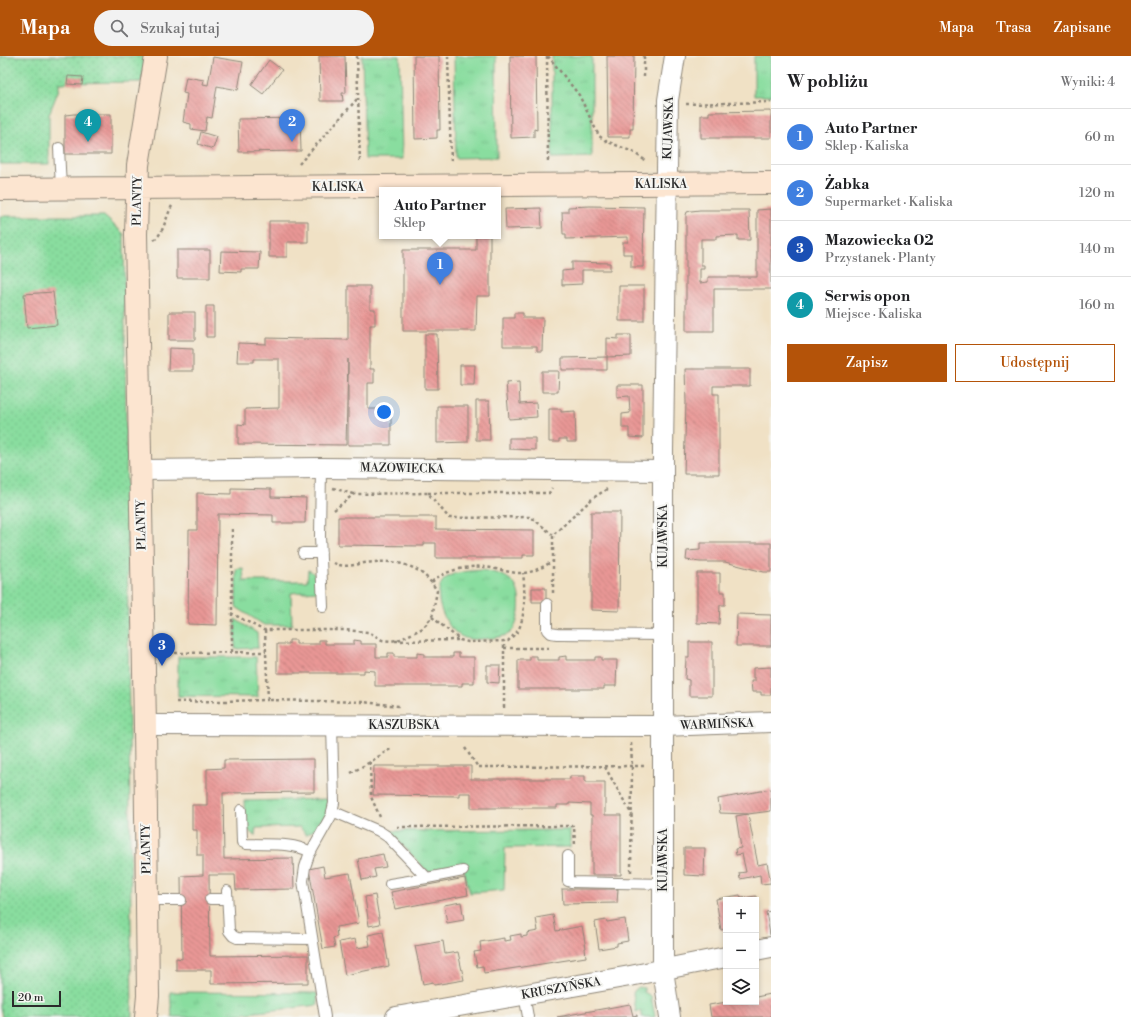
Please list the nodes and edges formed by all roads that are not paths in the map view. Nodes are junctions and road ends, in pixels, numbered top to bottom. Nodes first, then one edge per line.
1 (156, 56) edge
2 (675, 56) edge
3 (59, 148) dead end
4 (771, 183) edge
5 (666, 184) junction
6 (61, 188) junction
7 (0, 189) edge
8 (137, 189) junction
9 (321, 468) junction
10 (140, 470) junction
11 (664, 471) junction
12 (303, 553) dead end
13 (321, 553) junction
14 (547, 604) dead end
15 (323, 607) dead end
16 (663, 636) junction
17 (771, 722) edge
18 (145, 725) junction
19 (332, 725) junction
20 (663, 726) junction
21 (240, 810) dead end
22 (332, 811) junction
23 (311, 852) junction
24 (572, 852) road end
25 (463, 871) dead end
26 (427, 878) junction
27 (390, 884) dead end
28 (663, 884) junction
29 (210, 899) dead end
30 (147, 900) junction
31 (181, 900) dead end
32 (312, 939) junction
33 (771, 947) edge
34 (759, 949) edge
35 (723, 958) edge
36 (663, 970) junction
37 (524, 994) junction
38 (147, 1006) edge
39 (153, 1017) edge
40 (325, 1017) edge
41 (396, 1017) edge
42 (528, 1017) edge
43 (670, 1017) edge

1 - 8 street, PLANTY
2 - 5 street, KUJAWSKA
3 - 6 lane
4 - 5 street, KALISKA
5 - 8 street, KALISKA
5 - 11 street, KUJAWSKA
6 - 7 street, KALISKA
6 - 8 street, KALISKA
8 - 10 street, PLANTY
9 - 10 street, MAZOWIECKA
9 - 11 street, MAZOWIECKA
9 - 13 lane
10 - 18 street, PLANTY
11 - 16 street, KUJAWSKA
12 - 13 lane
13 - 15 lane
14 - 16 lane
16 - 20 street, KUJAWSKA
17 - 20 street, WARMIŃSKA
18 - 19 street, KASZUBSKA
18 - 30 street, PLANTY
19 - 20 street, KASZUBSKA
19 - 22 lane
20 - 28 street, KUJAWSKA
21 - 23 lane
22 - 23 lane
22 - 26 lane
23 - 32 lane
24 - 28 lane
25 - 26 lane
26 - 27 lane
28 - 36 street, KUJAWSKA
29 - 32 lane
30 - 31 lane
30 - 38 street, PLANTY
32 - 40 lane
33 - 34 street
35 - 36 street, KRUSZYŃSKA
36 - 37 street, KRUSZYŃSKA
36 - 43 street, KUJAWSKA
37 - 41 street, KRUSZYŃSKA
37 - 42 lane
38 - 39 street, PLANTY

